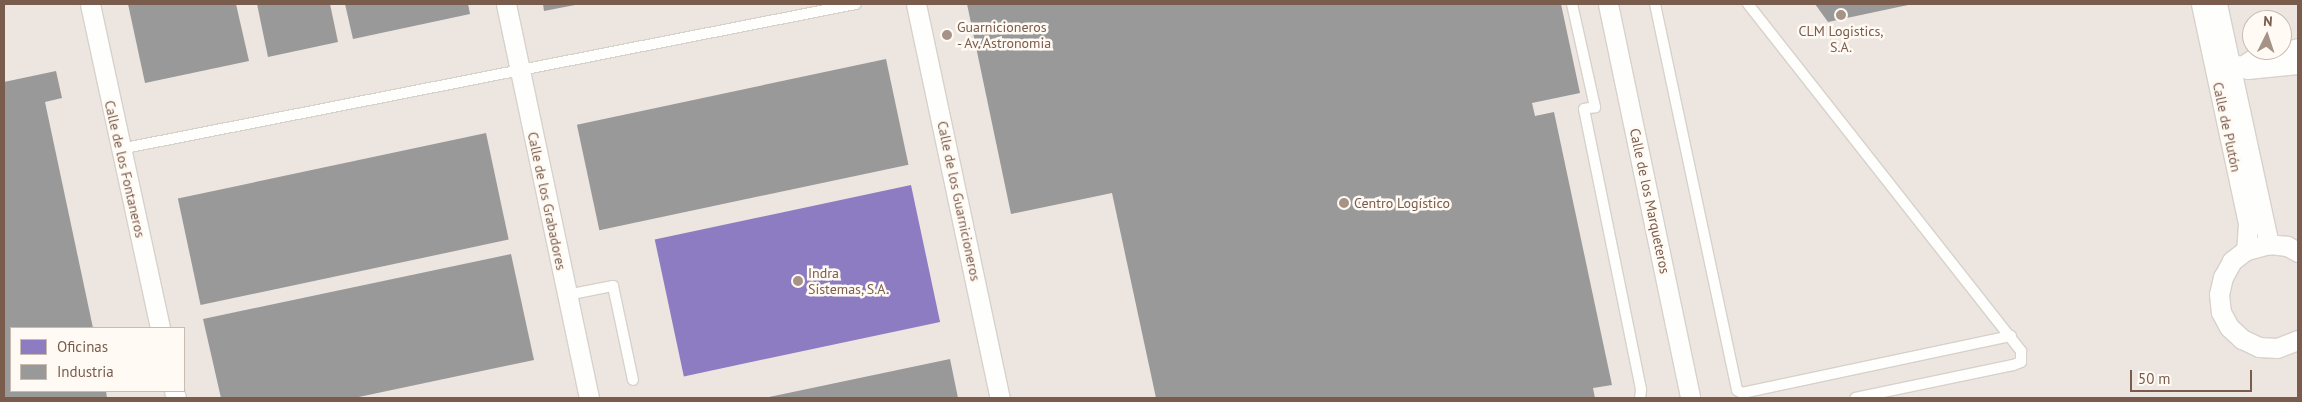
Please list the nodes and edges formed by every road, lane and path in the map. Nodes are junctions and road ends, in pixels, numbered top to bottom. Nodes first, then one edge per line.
1 (506, 4) edge
2 (856, 4) edge
3 (916, 4) edge
4 (1572, 4) edge
5 (1608, 4) edge
6 (1656, 4) edge
7 (1748, 4) edge
8 (89, 6) edge
9 (2210, 7) edge
10 (2298, 48) edge
11 (2274, 61) junction
12 (2298, 64) edge
13 (2233, 69) junction
14 (519, 70) junction
15 (2233, 120) junction
16 (120, 149) junction
17 (2269, 244) junction
18 (2246, 250) junction
19 (2298, 252) edge
20 (567, 295) junction
21 (160, 327) edge
22 (2011, 336) junction
23 (2298, 340) edge
24 (633, 380) dead end
25 (1742, 396) edge
26 (589, 398) edge
27 (1000, 398) edge
28 (1640, 398) edge
29 (1690, 398) edge
30 (1855, 398) edge

1 - 14 street, Calle de los Grabadores
2 - 14 lane
3 - 27 street, Calle de los Guarnicioneros
4 - 28 lane
5 - 29 street, Calle de los Marqueteros
6 - 25 lane
7 - 22 lane
8 - 16 street, Calle de los Fontaneros
9 - 11 street
9 - 13 street
9 - 15 street, Calle de Plutón
10 - 11 street
11 - 12 street
11 - 13 street
11 - 15 street
13 - 15 street
14 - 16 lane
14 - 20 street, Calle de los Grabadores
15 - 17 street, Calle de Plutón
15 - 18 street, Calle de Plutón
16 - 21 street, Calle de los Fontaneros
17 - 18 street
17 - 19 street
18 - 23 street
20 - 24 lane
20 - 26 street, Calle de los Grabadores
22 - 25 lane
22 - 30 lane

